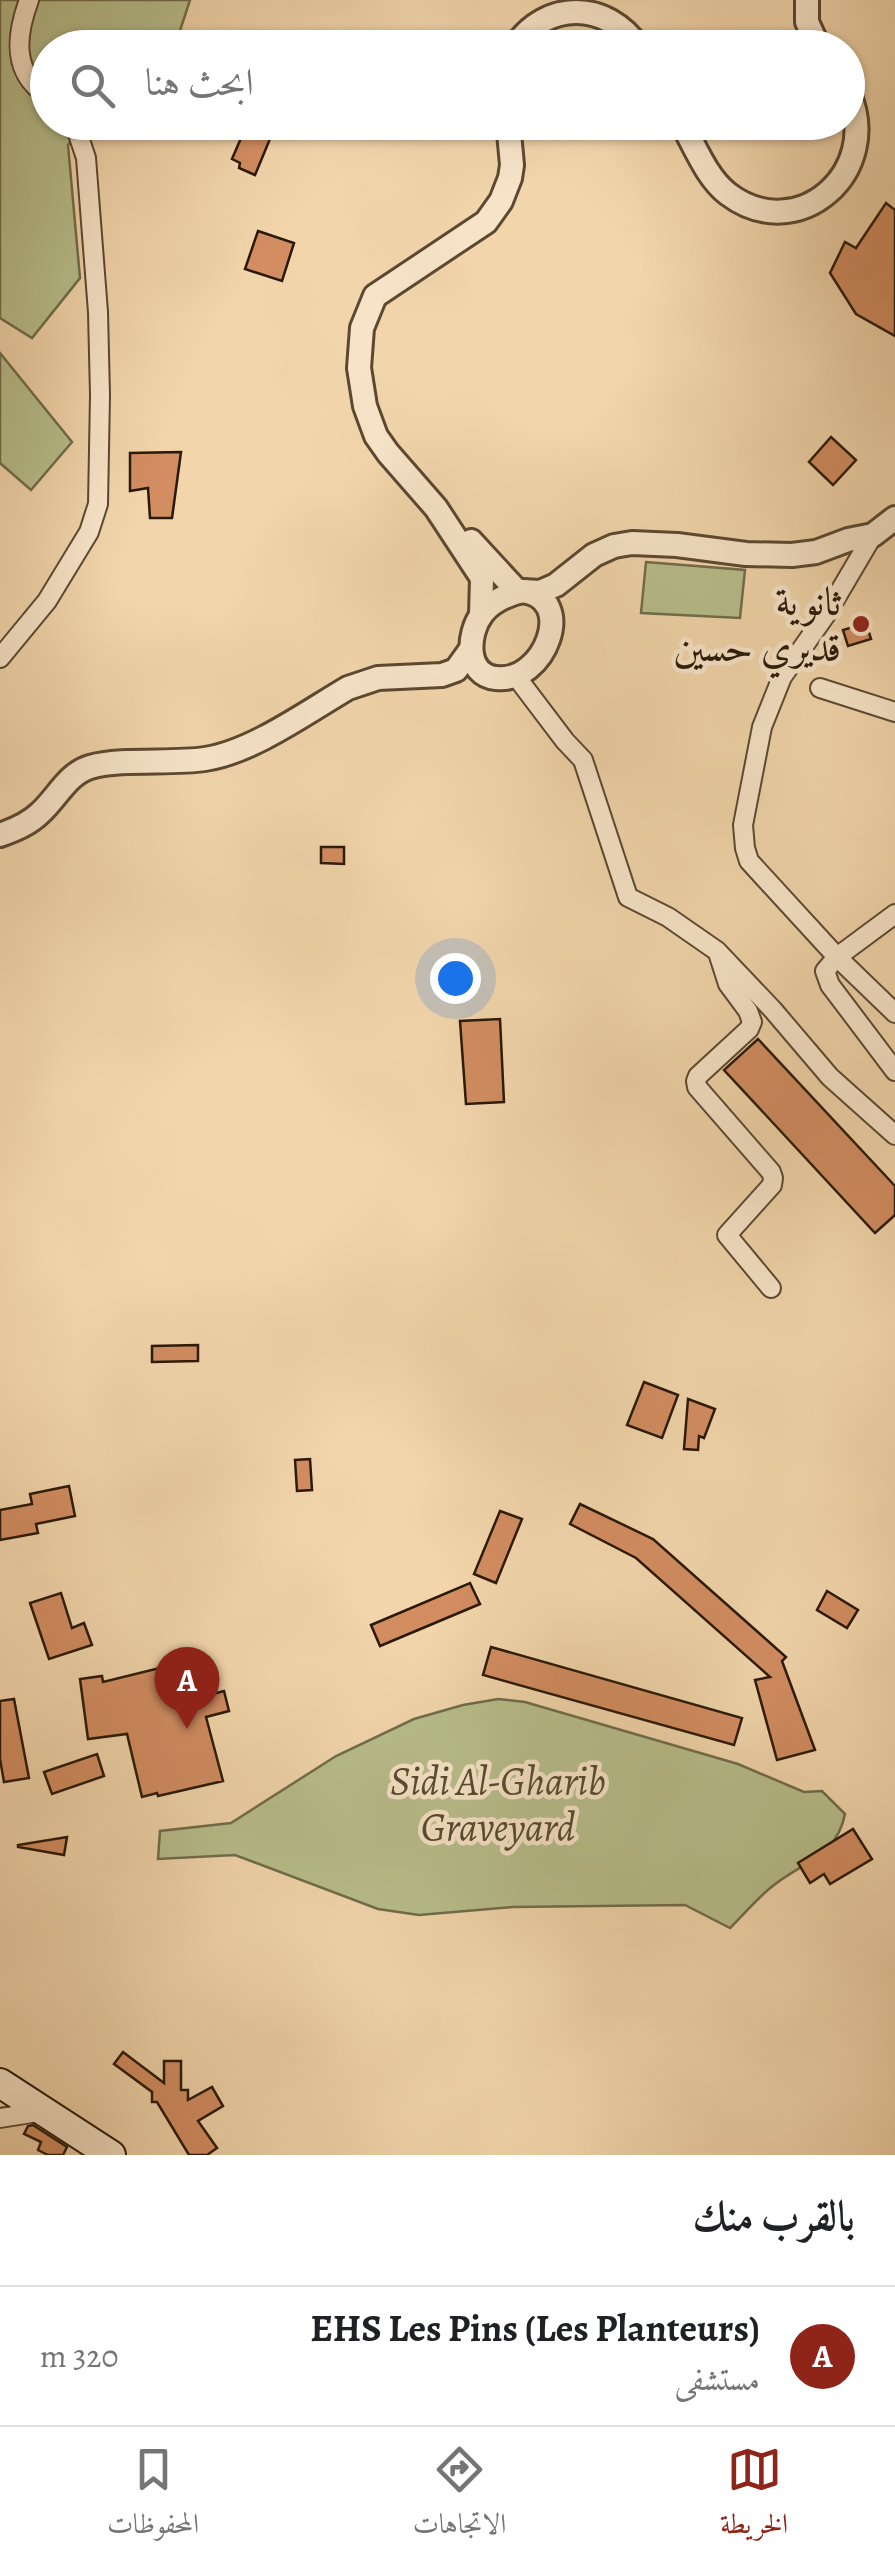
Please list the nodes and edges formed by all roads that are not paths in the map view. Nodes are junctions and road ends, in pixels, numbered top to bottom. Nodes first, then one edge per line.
1 (30, 0) edge
2 (808, 0) edge
3 (527, 30) edge
4 (626, 30) edge
5 (811, 30) edge
6 (30, 80) edge
7 (80, 140) edge
8 (510, 140) edge
9 (691, 140) edge
10 (856, 140) edge
11 (436, 508) junction
12 (895, 518) edge
13 (873, 535) junction
14 (594, 555) junction
15 (520, 592) junction
16 (481, 615) junction
17 (550, 616) junction
18 (472, 649) junction
19 (0, 658) edge
20 (505, 676) junction
21 (820, 688) dead end
22 (326, 701) junction
23 (895, 712) edge
24 (0, 835) edge
25 (895, 914) edge
26 (718, 951) junction
27 (837, 957) junction
28 (895, 1013) edge
29 (895, 1071) edge
30 (895, 1136) edge
31 (772, 1288) dead end
32 (0, 2083) edge
33 (44, 2111) junction
34 (0, 2118) edge
35 (112, 2155) edge

1 - 6 street
2 - 5 street
3 - 4 street
7 - 19 street
8 - 11 street
9 - 10 street
11 - 15 street
11 - 16 street
12 - 13 street
13 - 14 street
13 - 27 street
14 - 15 street
14 - 17 street
15 - 16 street
15 - 17 street
16 - 18 street
17 - 20 street
18 - 20 street
18 - 22 street
20 - 22 street
20 - 26 street
21 - 23 street
22 - 24 street
25 - 27 street
26 - 30 street
26 - 31 street
27 - 28 street
27 - 29 street
32 - 33 main road
33 - 34 street
33 - 35 main road

